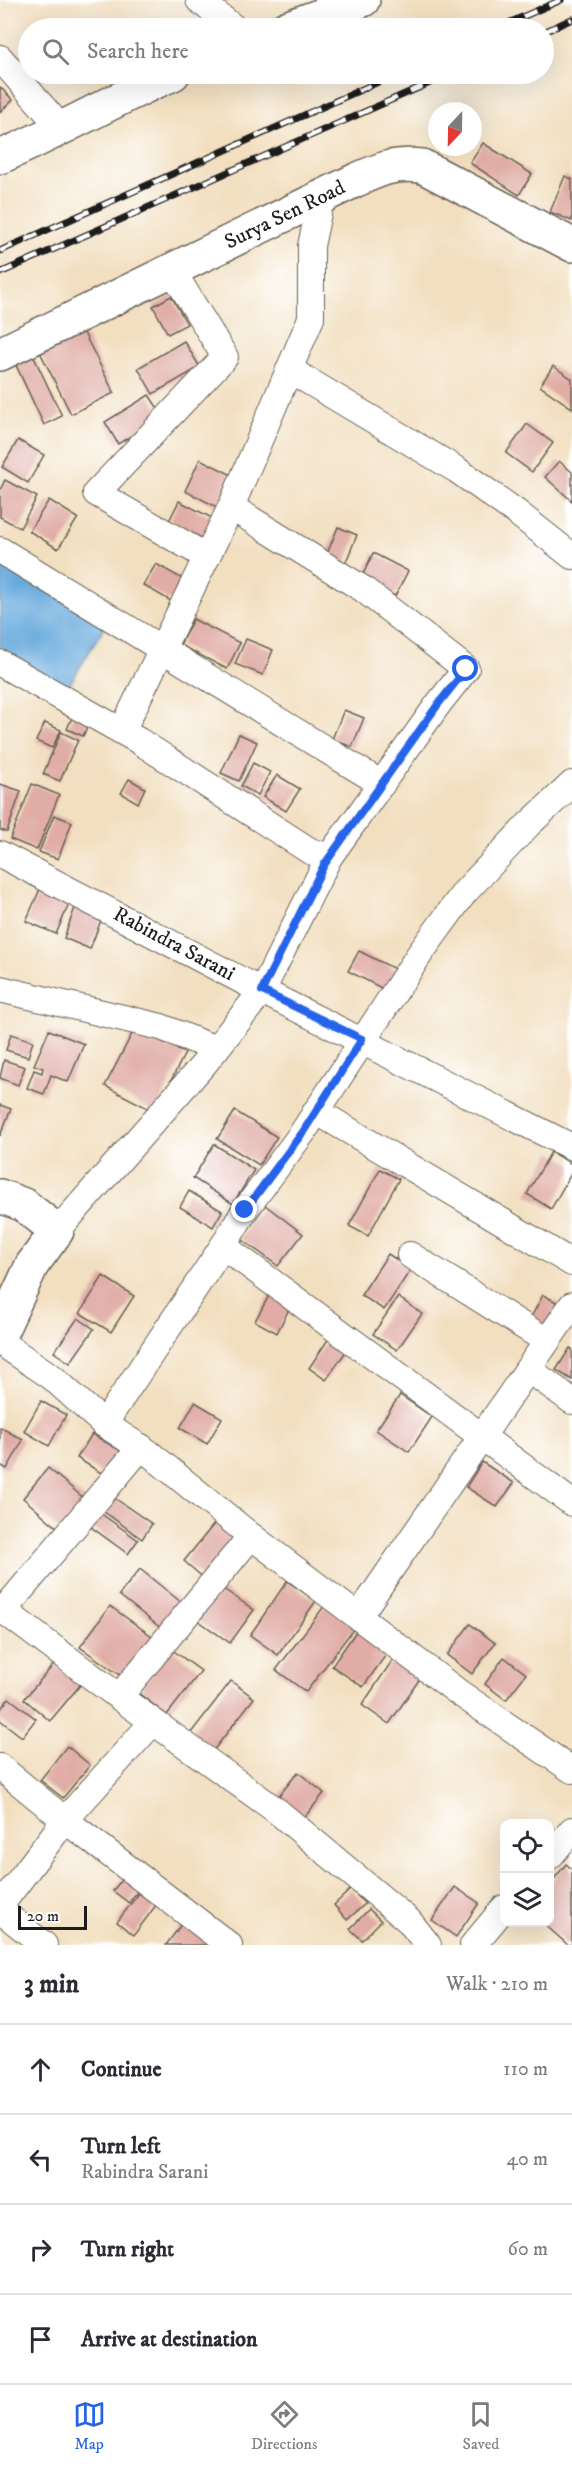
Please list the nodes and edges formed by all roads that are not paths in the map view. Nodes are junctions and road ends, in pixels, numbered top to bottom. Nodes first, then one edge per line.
1 (199, 0) edge
2 (350, 2) edge
3 (222, 18) edge
4 (311, 18) edge
5 (0, 58) edge
6 (18, 79) edge
7 (23, 84) edge
8 (149, 84) edge
9 (62, 129) junction
10 (0, 157) edge
11 (321, 198) junction
12 (572, 244) edge
13 (171, 270) junction
14 (0, 354) edge
15 (290, 370) junction
16 (231, 507) junction
17 (0, 550) edge
18 (572, 556) edge
19 (207, 557) junction
20 (162, 648) junction
21 (0, 663) edge
22 (122, 731) junction
23 (382, 784) junction
24 (572, 784) edge
25 (0, 854) edge
26 (329, 857) junction
27 (0, 989) edge
28 (262, 991) junction
29 (362, 1039) junction
30 (216, 1049) junction
31 (316, 1111) junction
32 (572, 1148) edge
33 (0, 1196) edge
34 (57, 1231) junction
35 (224, 1246) junction
36 (410, 1255) dead end
37 (572, 1263) edge
38 (572, 1305) edge
39 (0, 1334) edge
40 (548, 1341) junction
41 (0, 1342) edge
42 (528, 1369) junction
43 (572, 1401) edge
44 (104, 1424) junction
45 (482, 1436) junction
46 (141, 1448) junction
47 (572, 1503) edge
48 (251, 1536) junction
49 (2, 1609) edge
50 (358, 1617) junction
51 (119, 1697) junction
52 (153, 1722) junction
53 (0, 1767) edge
54 (572, 1770) edge
55 (65, 1820) junction
56 (572, 1830) edge
57 (554, 1850) edge
58 (0, 1908) edge
59 (500, 1913) edge
60 (44, 1945) edge
61 (229, 1945) edge
62 (428, 1945) edge
63 (473, 1945) edge

1 - 3 street
2 - 4 street
5 - 6 street
7 - 9 street
8 - 9 street
9 - 10 street
11 - 12 street, Surya Sen Road
11 - 13 street, Surya Sen Road
11 - 15 street
13 - 14 street, Surya Sen Road
13 - 19 street
15 - 16 street
15 - 18 street
16 - 19 street
16 - 23 street
17 - 20 street
19 - 20 street
20 - 22 street
20 - 23 street
21 - 22 street
22 - 26 street
23 - 26 street
24 - 29 street
25 - 28 street, Rabindra Sarani
26 - 28 street
27 - 30 street
28 - 29 street, Rabindra Sarani
28 - 30 street
29 - 31 street
29 - 32 street, Rabindra Sarani
30 - 34 street
31 - 35 street
31 - 37 street
33 - 34 street
34 - 39 street
35 - 44 street
35 - 45 street
36 - 40 street
38 - 40 street
40 - 42 street
41 - 44 street
42 - 43 street
42 - 45 street
44 - 46 street
45 - 47 street
45 - 50 street
46 - 48 street
46 - 49 street
48 - 50 street
48 - 51 street
49 - 51 street
50 - 54 street
51 - 52 street
52 - 55 street
52 - 62 street
53 - 55 street
55 - 58 street
55 - 61 street
56 - 57 street
58 - 60 street
59 - 63 street

